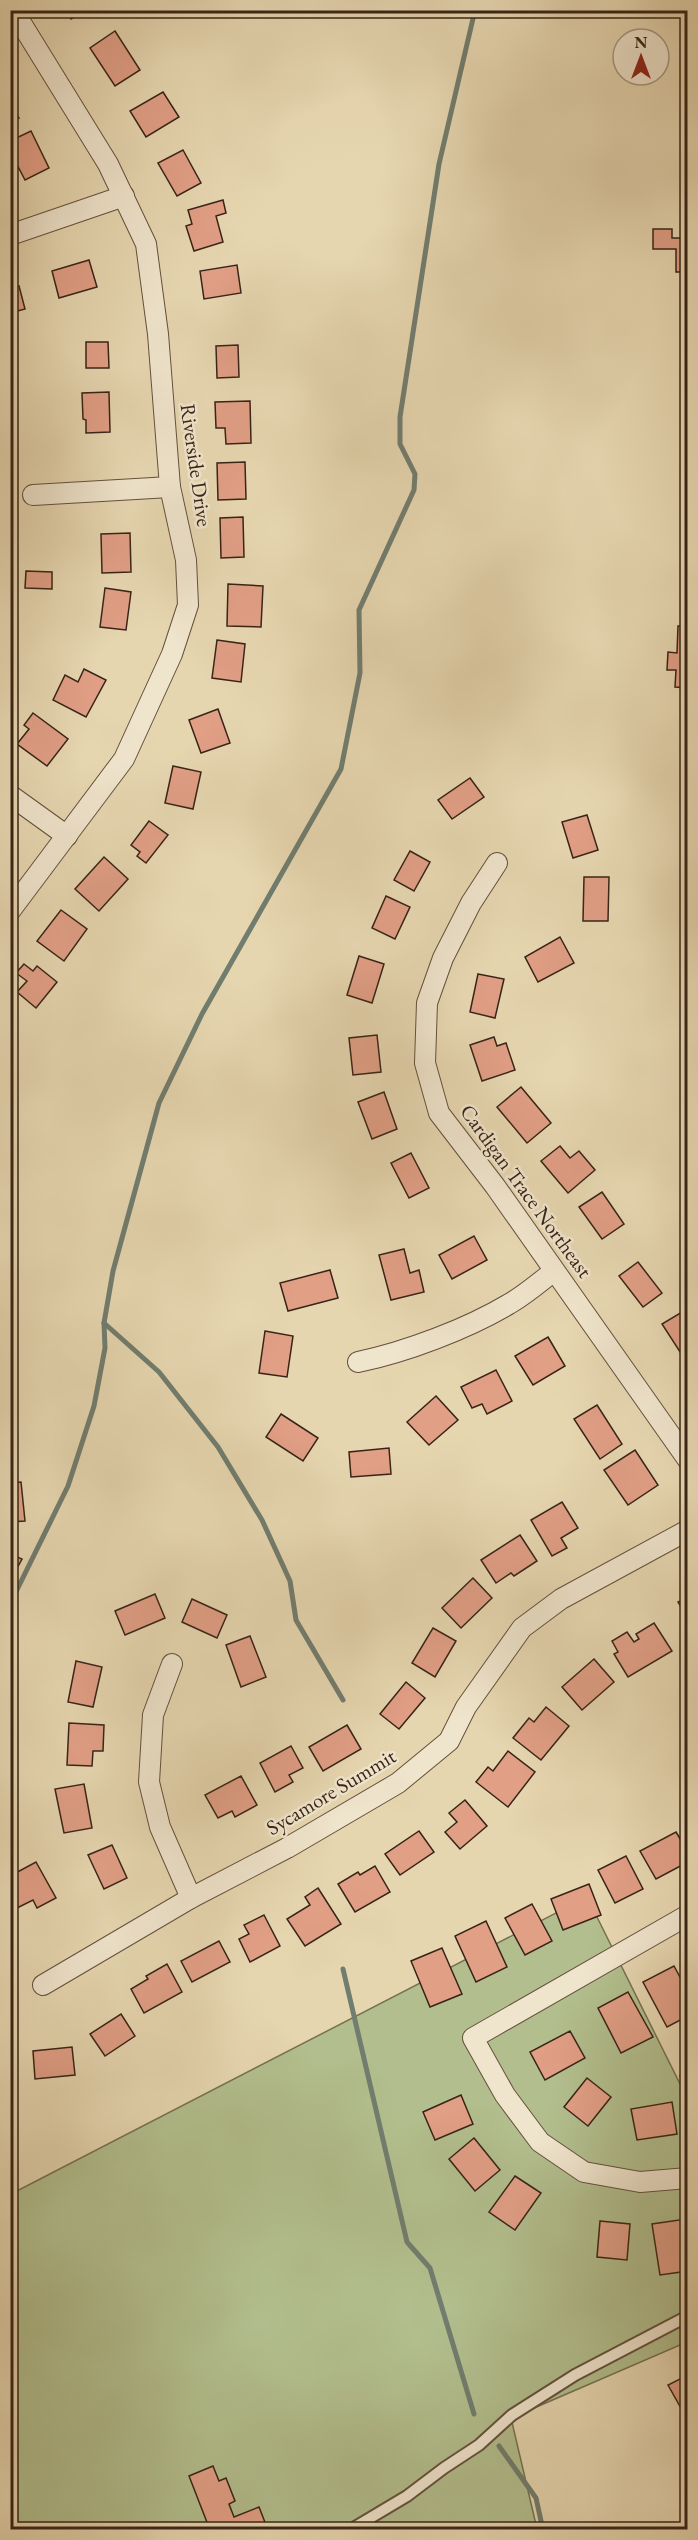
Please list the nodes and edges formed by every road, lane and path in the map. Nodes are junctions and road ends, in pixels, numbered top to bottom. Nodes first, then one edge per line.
1 (13, 10) edge
2 (124, 196) junction
3 (10, 235) edge
4 (170, 487) junction
5 (33, 495) dead end
6 (10, 795) edge
7 (67, 836) junction
8 (497, 863) dead end
9 (10, 911) edge
10 (555, 1271) junction
11 (358, 1362) dead end
12 (687, 1460) edge
13 (687, 1530) edge
14 (172, 1664) dead end
15 (191, 1898) junction
16 (687, 1915) edge
17 (43, 1985) dead end
18 (687, 2178) edge
19 (687, 2316) edge
20 (350, 2529) edge

1 - 2 street, Riverside Drive
2 - 3 street
2 - 4 street, Riverside Drive
4 - 5 street
4 - 7 street, Riverside Drive
6 - 7 street
7 - 9 street, Riverside Drive
8 - 10 street, Cardigan Trace Northeast
10 - 11 street
10 - 12 street, Cardigan Trace Northeast
13 - 15 street, Sycamore Summit
14 - 15 street
15 - 17 street, Sycamore Summit
16 - 18 street
19 - 20 lane

